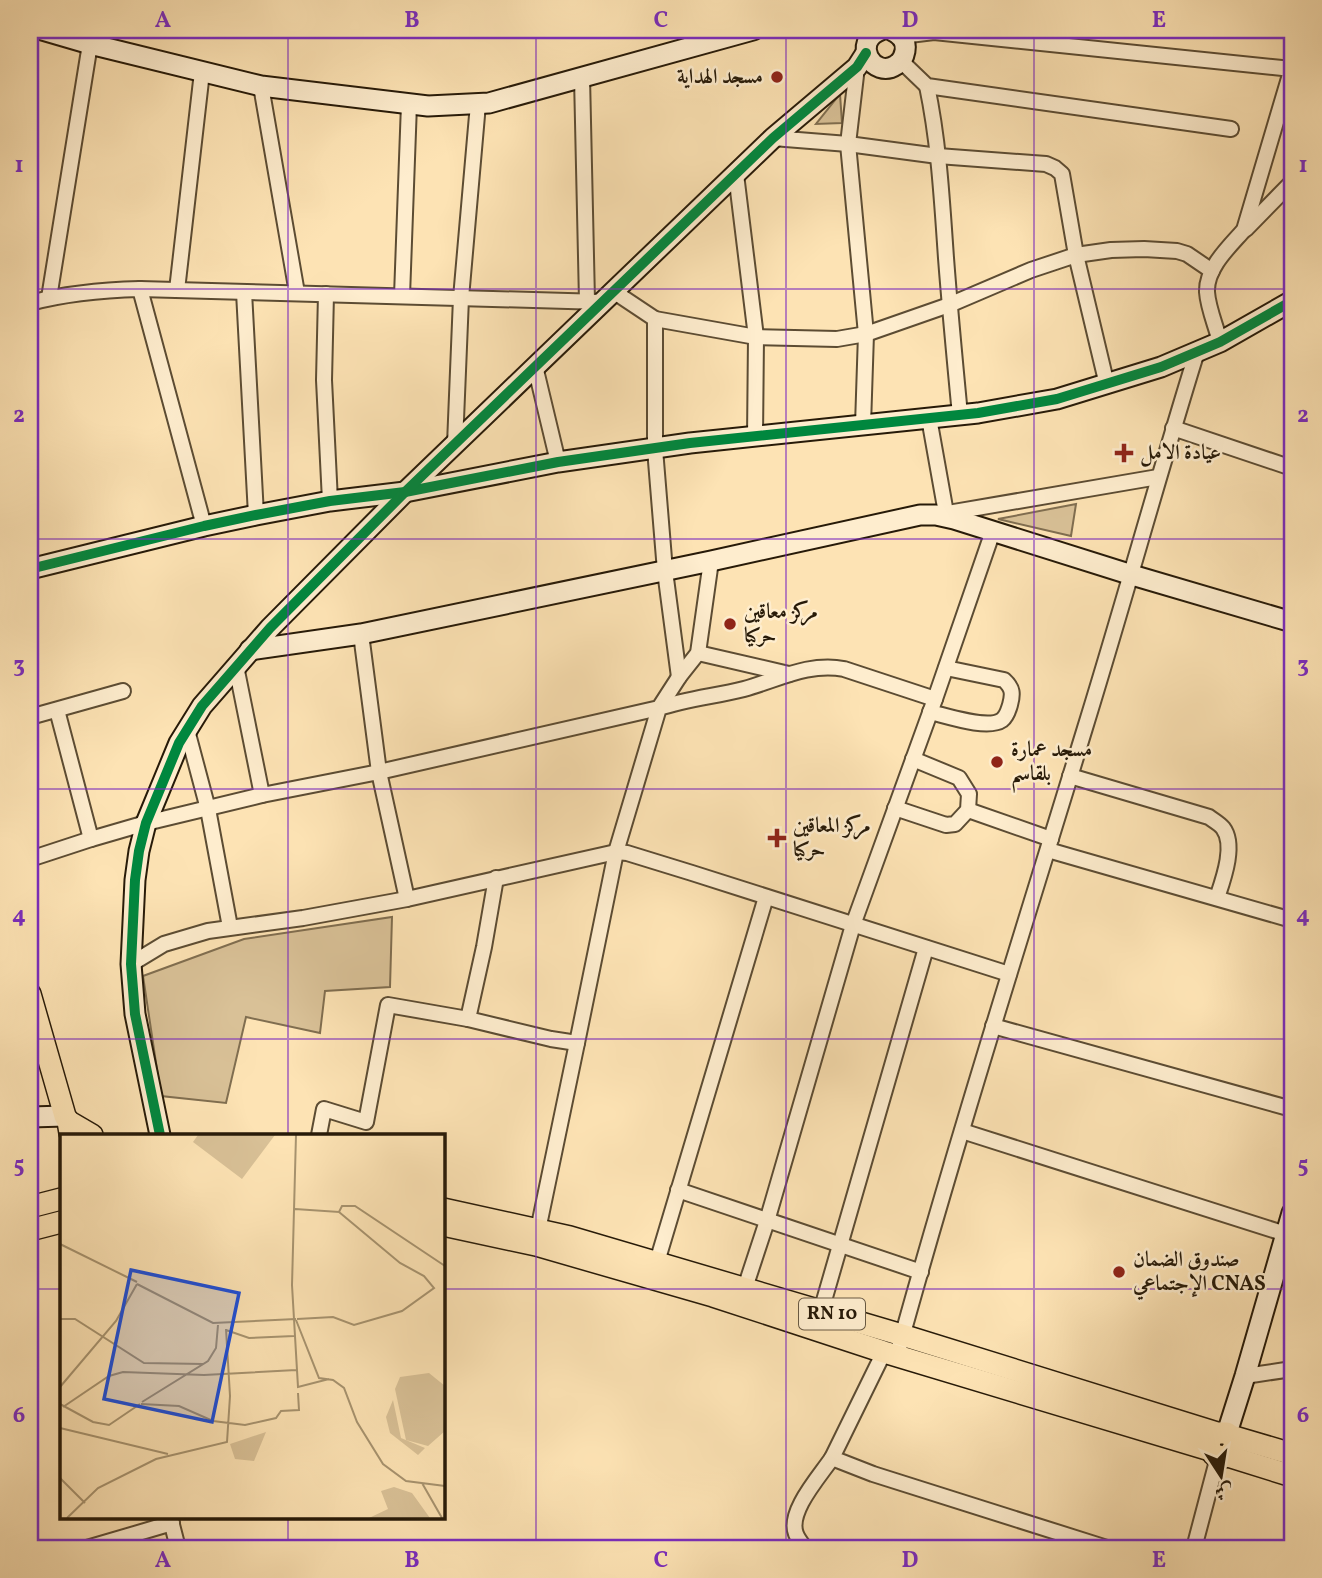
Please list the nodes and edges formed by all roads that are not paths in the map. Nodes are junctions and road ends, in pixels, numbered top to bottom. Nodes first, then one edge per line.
1 (42, 30) edge
2 (753, 30) edge
3 (935, 31) edge
4 (896, 33) edge
5 (716, 35) edge
6 (868, 43) edge
7 (90, 44) junction
8 (901, 61) junction
9 (1292, 68) edge
10 (202, 72) junction
11 (582, 77) junction
12 (261, 86) junction
13 (927, 86) junction
14 (410, 104) junction
15 (478, 104) junction
16 (1231, 129) dead end
17 (773, 138) junction
18 (848, 144) junction
19 (938, 156) junction
20 (736, 174) junction
21 (1292, 183) edge
22 (1244, 230) junction
23 (1076, 255) junction
24 (1212, 271) junction
25 (140, 289) junction
26 (177, 290) junction
27 (244, 292) junction
28 (297, 293) junction
29 (326, 294) junction
30 (402, 296) junction
31 (49, 298) junction
32 (461, 298) junction
33 (601, 298) junction
34 (1292, 300) edge
35 (30, 303) edge
36 (949, 305) junction
37 (655, 320) junction
38 (866, 334) junction
39 (756, 337) junction
40 (1220, 342) junction
41 (1195, 352) junction
42 (535, 366) junction
43 (1107, 384) junction
44 (960, 415) junction
45 (929, 418) junction
46 (863, 425) junction
47 (1173, 428) junction
48 (755, 437) junction
49 (455, 444) junction
50 (655, 449) junction
51 (558, 462) junction
52 (1292, 468) edge
53 (1158, 477) junction
54 (405, 492) junction
55 (330, 501) junction
56 (941, 514) junction
57 (256, 515) junction
58 (204, 526) junction
59 (993, 531) junction
60 (711, 561) junction
61 (30, 569) edge
62 (665, 571) junction
63 (1132, 575) junction
64 (1292, 622) edge
65 (361, 634) junction
66 (250, 650) junction
67 (698, 653) junction
68 (236, 666) junction
69 (946, 668) junction
70 (790, 674) junction
71 (679, 677) junction
72 (123, 691) dead end
73 (932, 706) junction
74 (659, 708) junction
75 (57, 710) junction
76 (30, 717) edge
77 (187, 730) junction
78 (913, 759) junction
79 (379, 772) junction
80 (1070, 776) junction
81 (262, 795) junction
82 (895, 808) junction
83 (208, 809) junction
84 (968, 810) junction
85 (146, 823) junction
86 (91, 839) junction
87 (1049, 845) junction
88 (615, 852) junction
89 (30, 859) edge
90 (496, 878) junction
91 (766, 897) junction
92 (1217, 898) junction
93 (407, 899) junction
94 (1292, 920) edge
95 (853, 925) junction
96 (230, 927) junction
97 (926, 948) junction
98 (131, 964) junction
99 (1009, 974) junction
100 (30, 994) edge
101 (468, 1019) junction
102 (993, 1026) junction
103 (577, 1043) junction
104 (1292, 1109) edge
105 (30, 1117) edge
106 (68, 1124) edge
107 (962, 1131) junction
108 (90, 1134) edge
109 (160, 1134) edge
110 (318, 1134) edge
111 (678, 1190) junction
112 (60, 1199) edge
113 (30, 1207) edge
114 (444, 1209) edge
115 (1292, 1213) edge
116 (767, 1221) junction
117 (60, 1222) edge
118 (444, 1225) edge
119 (30, 1230) edge
120 (538, 1230) junction
121 (1289, 1235) edge
122 (840, 1245) junction
123 (657, 1262) junction
124 (920, 1272) junction
125 (742, 1297) junction
126 (821, 1311) junction
127 (894, 1347) junction
128 (1292, 1368) edge
129 (1245, 1376) junction
130 (1222, 1444) junction
131 (1292, 1454) edge
132 (832, 1458) junction
133 (1292, 1476) edge
134 (171, 1520) edge
135 (1086, 1545) edge
136 (87, 1548) edge
137 (178, 1548) edge
138 (805, 1548) edge
139 (1107, 1548) edge
140 (1195, 1548) edge

1 - 7 street
2 - 5 street
3 - 4 street
3 - 9 street
4 - 8 street
5 - 11 street
6 - 8 street
6 - 17 street
6 - 18 street
7 - 10 street
7 - 31 street
8 - 13 street
9 - 22 street
10 - 12 street
10 - 26 street
11 - 15 street
11 - 33 street
12 - 14 street
12 - 28 street
13 - 16 street
13 - 19 street
14 - 15 street
14 - 30 street
15 - 32 street
17 - 18 street
17 - 20 street
18 - 19 street
18 - 38 street
19 - 23 street
19 - 36 street
20 - 33 street
20 - 39 street
21 - 22 street
22 - 24 street
23 - 24 street
23 - 36 street
23 - 43 street
24 - 40 street
25 - 26 street
25 - 31 street
25 - 58 street
26 - 27 street
27 - 28 street
27 - 57 street
28 - 29 street
29 - 30 street
29 - 55 street
30 - 32 street
31 - 35 street
32 - 33 street
32 - 49 street
33 - 37 street
33 - 42 street
34 - 40 street
36 - 38 street
36 - 44 street
37 - 39 street
37 - 50 street
38 - 39 street
38 - 46 street
39 - 48 street
40 - 41 street
41 - 43 street
41 - 47 street
42 - 49 street
42 - 51 street
43 - 44 street
44 - 45 street
45 - 46 street
45 - 56 street
46 - 48 street
47 - 52 street
47 - 53 street
48 - 50 street
49 - 54 street
50 - 51 street
50 - 62 street
51 - 54 street
53 - 56 street
53 - 63 street
54 - 55 street
54 - 66 street
55 - 57 street
56 - 59 street
56 - 60 street
57 - 58 street
58 - 61 street
59 - 63 street
59 - 69 street
60 - 62 street
60 - 67 street
62 - 65 street
62 - 71 street
63 - 64 street
63 - 80 street
65 - 66 street
65 - 79 street
66 - 68 street
67 - 70 street
67 - 71 street
68 - 77 street
68 - 81 street
69 - 73 street
69 - 73 street
70 - 73 street
70 - 74 street
71 - 74 street
72 - 75 street
73 - 78 street
74 - 79 street
74 - 88 street
75 - 76 street
75 - 86 street
77 - 83 street
77 - 85 street
78 - 82 street
78 - 84 street
79 - 81 street
79 - 93 street
80 - 87 street
80 - 92 street
81 - 83 street
82 - 84 street
82 - 95 street
83 - 85 street
83 - 96 street
84 - 87 street
85 - 86 street
85 - 98 street
86 - 89 street
87 - 92 street
87 - 99 street
88 - 90 street
88 - 91 street
88 - 103 street
90 - 93 street
90 - 101 street
91 - 95 street
91 - 111 street
92 - 94 street
93 - 96 street
95 - 97 street
95 - 116 street
96 - 98 street
97 - 99 street
97 - 122 street
98 - 109 street
99 - 102 street
100 - 106 main road
101 - 103 street
101 - 110 street
102 - 104 street
102 - 107 street
103 - 120 street
105 - 106 street
106 - 108 main road
107 - 121 street
107 - 124 street
111 - 116 street
111 - 123 street
112 - 113 main road
114 - 120 main road, RN 10
115 - 121 street
116 - 122 street
116 - 125 street
117 - 119 main road
118 - 125 main road, RN 10
120 - 123 main road, RN 10
121 - 129 street
122 - 124 street
122 - 126 street
123 - 125 main road, RN 10
124 - 127 street
125 - 126 main road, RN 10
125 - 127 main road, RN 10
126 - 127 main road, RN 10
127 - 130 main road, RN 10
127 - 132 street
128 - 129 street
129 - 130 street
130 - 131 main road, RN 10
130 - 133 main road, RN 10
130 - 140 street
132 - 135 street
132 - 138 street
134 - 136 street
134 - 137 street
135 - 139 street

